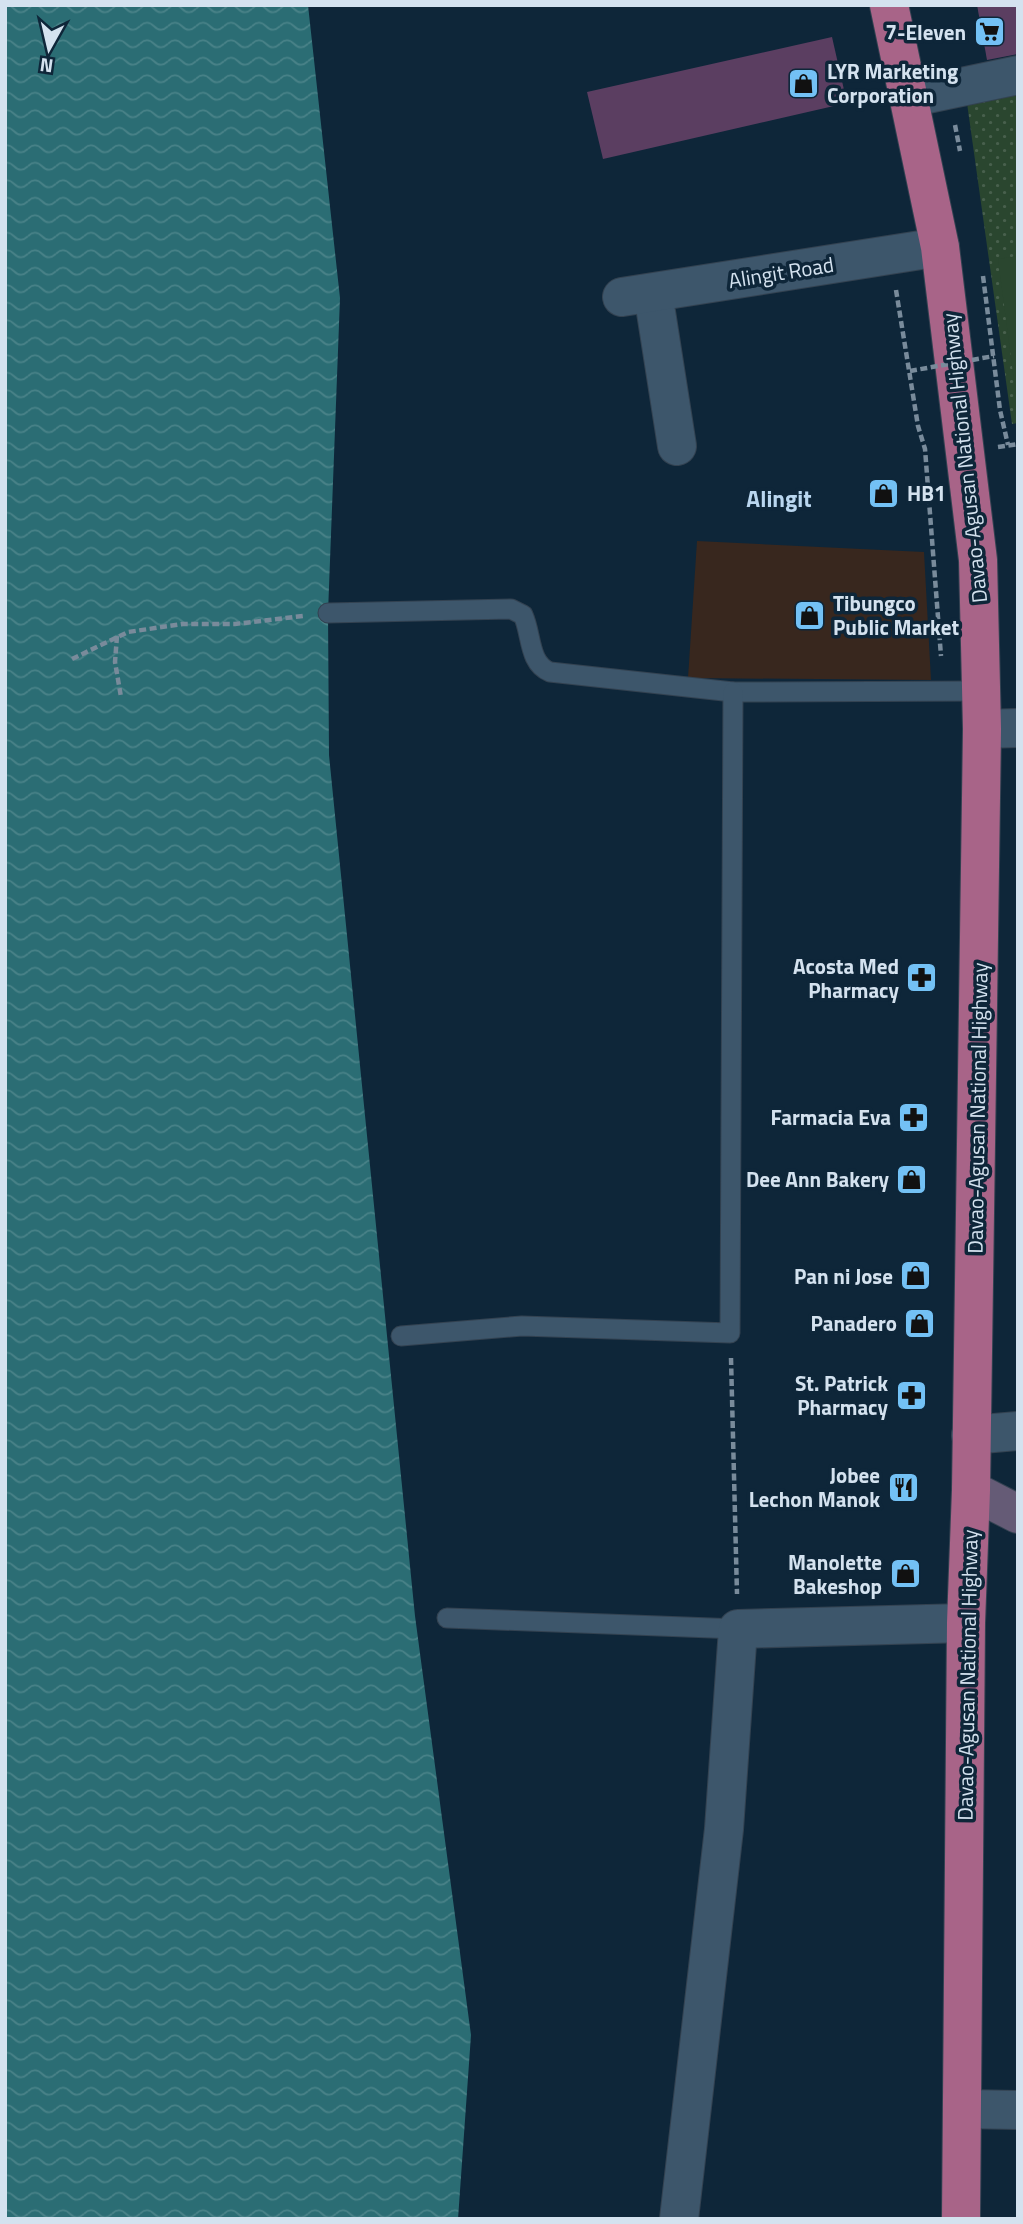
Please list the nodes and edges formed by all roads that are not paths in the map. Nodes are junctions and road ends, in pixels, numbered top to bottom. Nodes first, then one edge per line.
1 (889, 5) edge
2 (1018, 75) edge
3 (909, 98) junction
4 (940, 247) junction
5 (677, 446) dead end
6 (328, 613) road end
7 (982, 691) junction
8 (733, 692) junction
9 (1000, 728) edge
10 (401, 1336) dead end
11 (1018, 1430) edge
12 (971, 1434) junction
13 (971, 1490) junction
14 (1018, 1514) edge
15 (447, 1618) dead end
16 (966, 1623) junction
17 (738, 1629) junction
18 (963, 2109) junction
19 (1018, 2110) edge
20 (679, 2219) edge
21 (961, 2219) edge

1 - 3 highway, Davao-Agusan National Highway
2 - 3 street
3 - 4 highway, Davao-Agusan National Highway
4 - 5 street, Alingit Road
4 - 7 highway, Davao-Agusan National Highway
6 - 8 lane
7 - 8 lane
7 - 9 highway, Davao-Agusan National Highway
8 - 10 lane
9 - 12 highway, Davao-Agusan National Highway
11 - 12 street
12 - 13 highway, Davao-Agusan National Highway
13 - 14 main road
13 - 16 highway, Davao-Agusan National Highway
15 - 17 lane
16 - 17 street
16 - 18 highway, Davao-Agusan National Highway
17 - 20 street
18 - 19 street
18 - 21 highway, Davao-Agusan National Highway

